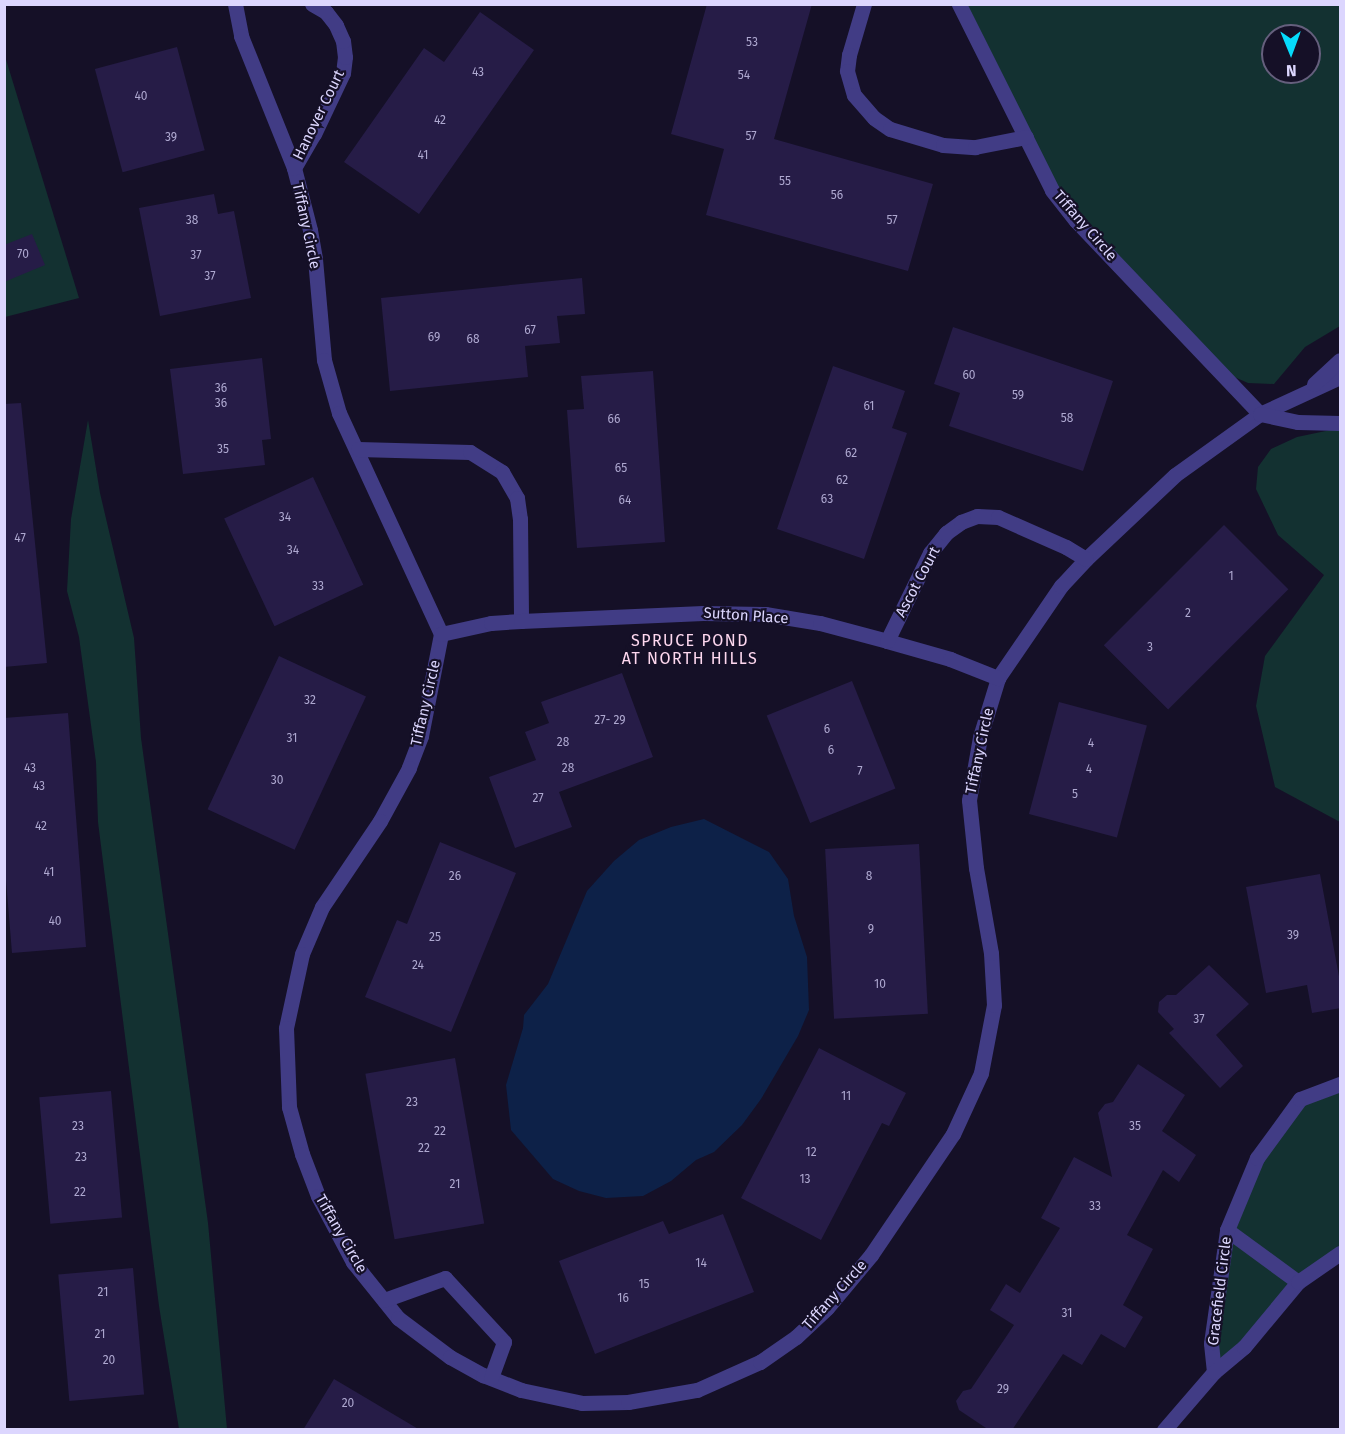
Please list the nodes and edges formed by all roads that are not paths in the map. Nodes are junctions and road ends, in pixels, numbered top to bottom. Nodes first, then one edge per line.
1 (235, 4) edge
2 (312, 4) edge
3 (864, 4) edge
4 (959, 4) edge
5 (1026, 137) junction
6 (294, 168) junction
7 (1341, 360) edge
8 (1341, 377) edge
9 (1301, 395) junction
10 (1260, 414) junction
11 (1341, 423) edge
12 (358, 449) junction
13 (1086, 559) junction
14 (521, 621) junction
15 (441, 634) junction
16 (887, 641) junction
17 (999, 678) junction
18 (1341, 1084) edge
19 (1227, 1230) junction
20 (1341, 1253) edge
21 (1298, 1282) junction
22 (384, 1300) junction
23 (1214, 1372) junction
24 (491, 1378) junction
25 (1164, 1430) edge

1 - 6 street, Tiffany Circle
2 - 6 street, Hanover Court
3 - 5 street
4 - 5 street, Tiffany Circle
5 - 10 street, Tiffany Circle
6 - 12 street, Tiffany Circle
7 - 9 street, Tiffany Circle
8 - 9 street, Tiffany Circle
9 - 10 street, Tiffany Circle
10 - 11 street
10 - 13 street, Tiffany Circle
12 - 14 street
12 - 15 street, Tiffany Circle
13 - 16 street, Ascot Court
13 - 17 street, Tiffany Circle
14 - 15 street, Sutton Place
14 - 16 street, Sutton Place
15 - 22 street, Tiffany Circle
16 - 17 street, Sutton Place
17 - 24 street, Tiffany Circle
18 - 19 street, Gracefield Circle
19 - 21 street
19 - 23 street, Gracefield Circle
20 - 21 street, Gracefield Circle
21 - 23 street, Gracefield Circle
22 - 24 street, Tiffany Circle
22 - 24 street
23 - 25 street

